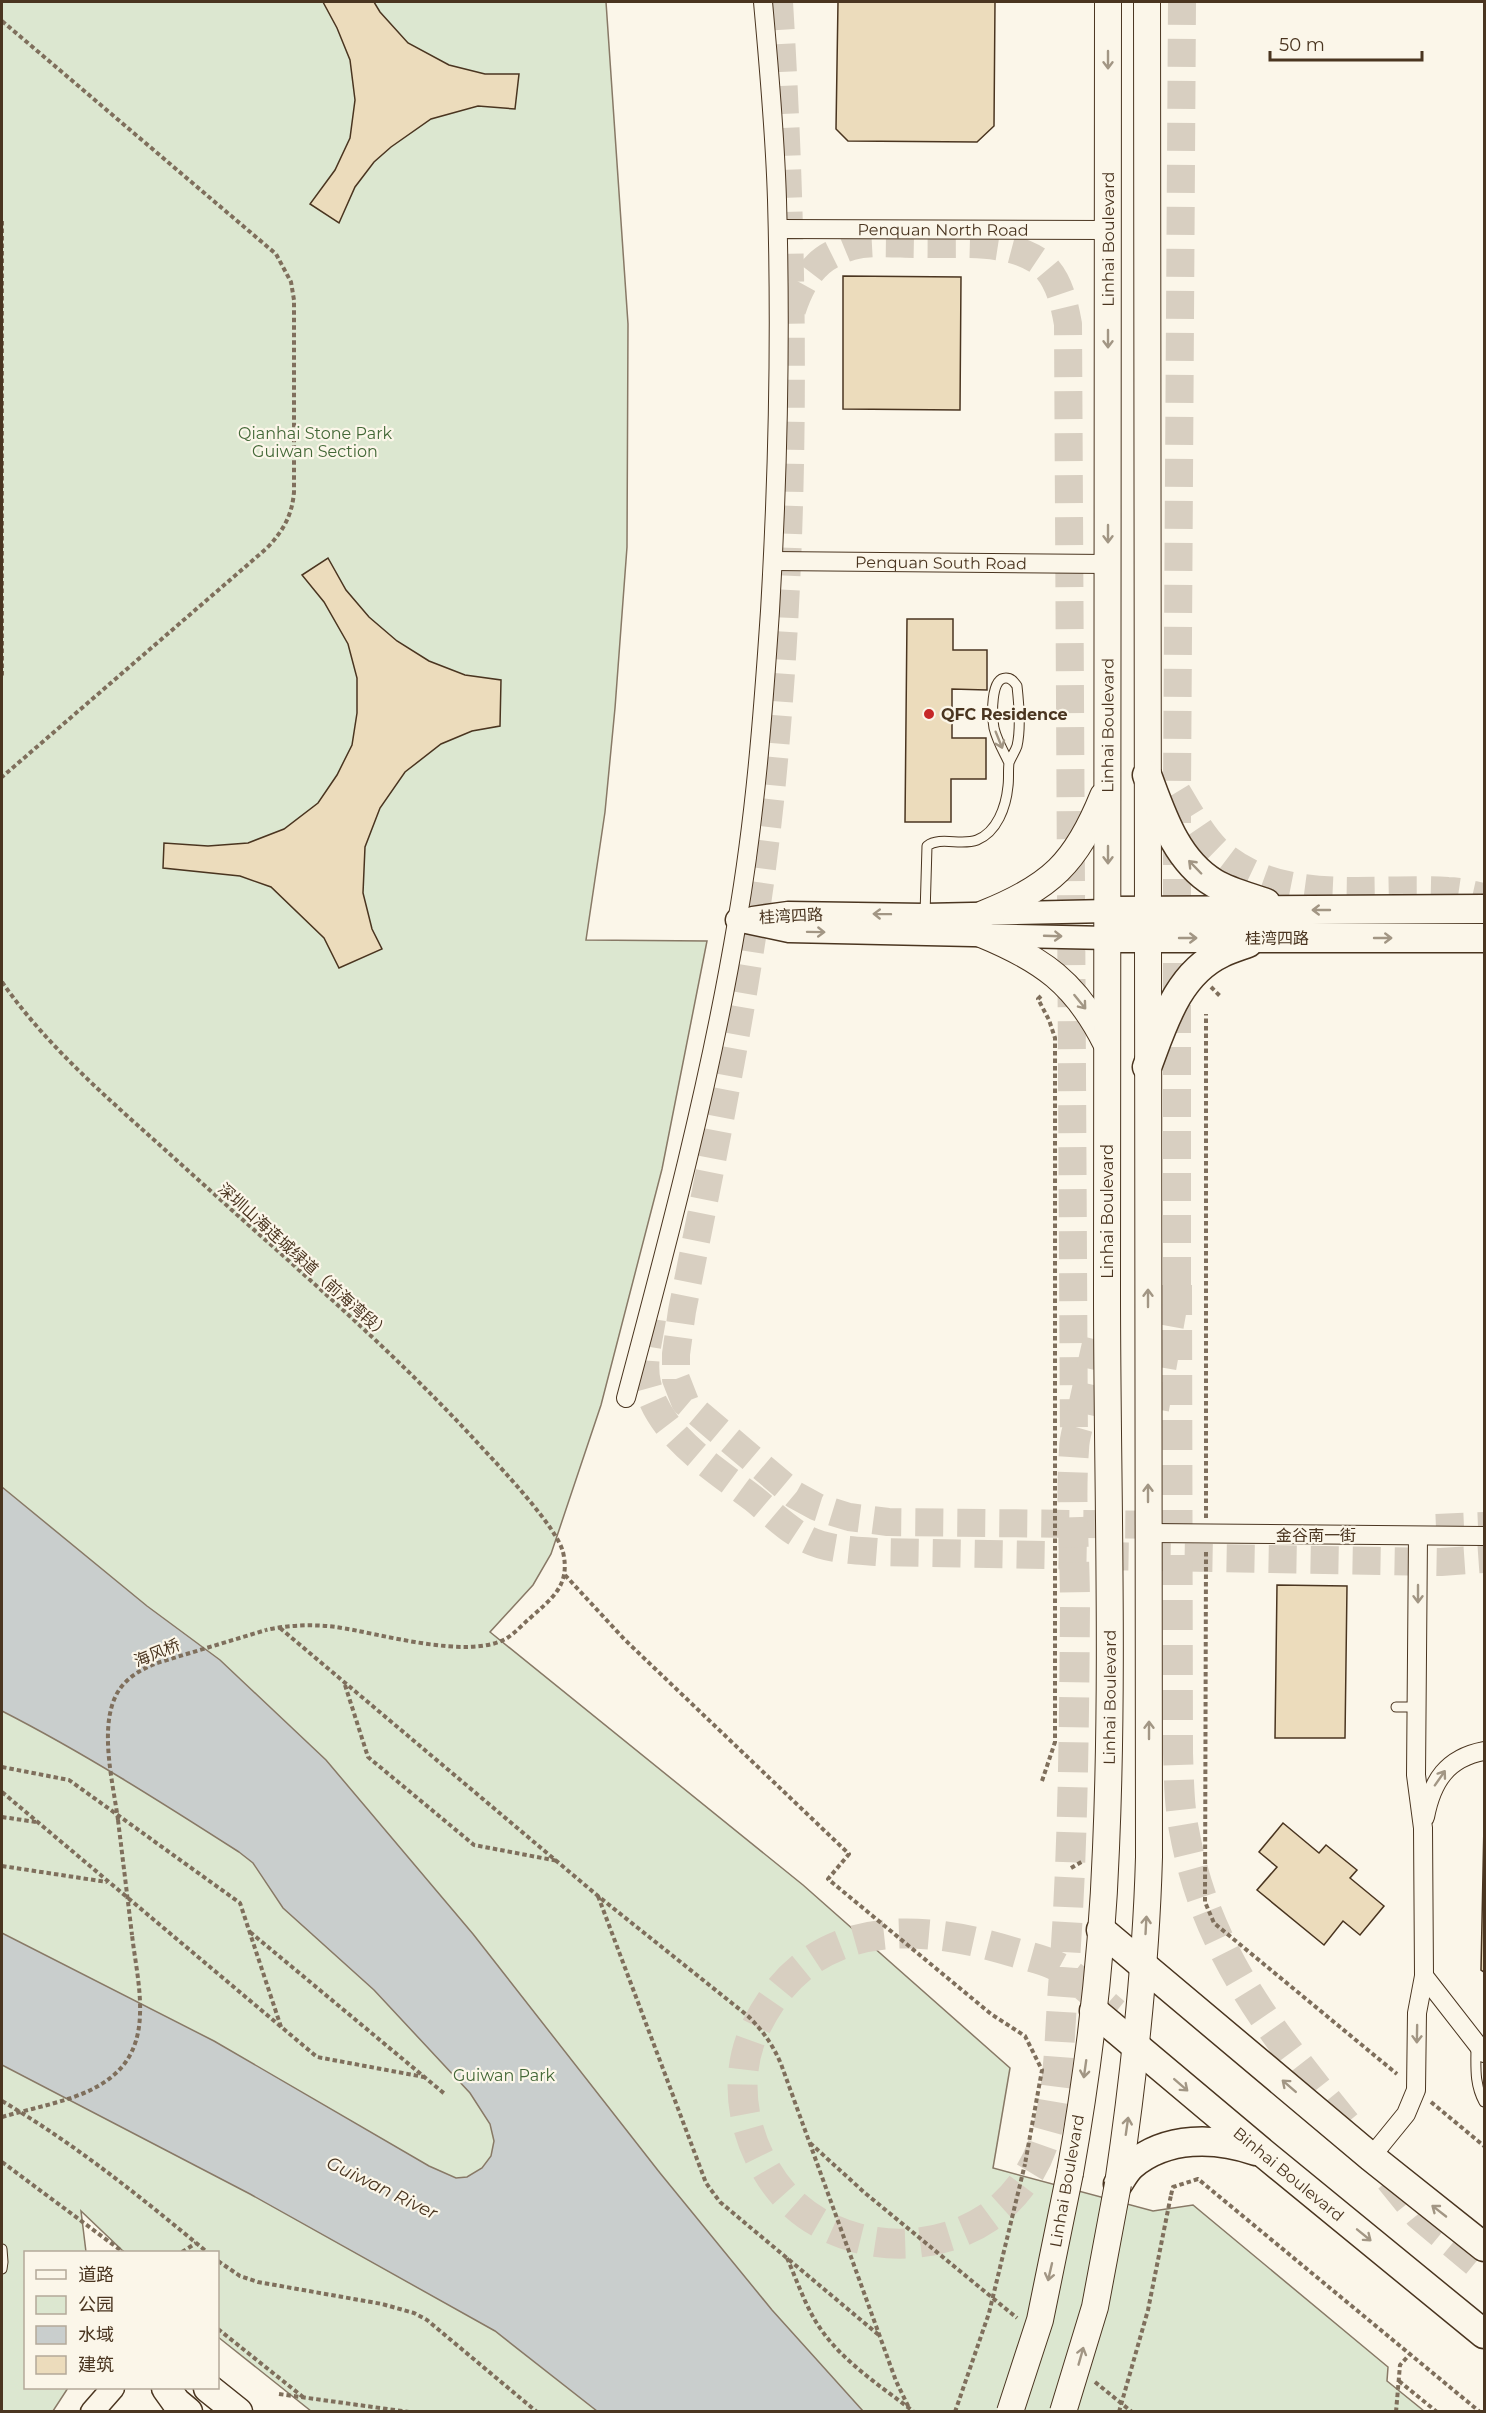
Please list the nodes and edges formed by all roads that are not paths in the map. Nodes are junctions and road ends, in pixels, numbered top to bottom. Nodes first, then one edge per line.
1 (763, 2) edge
2 (1108, 2) edge
3 (1146, 2) edge
4 (778, 229) junction
5 (1108, 230) junction
6 (773, 561) junction
7 (1108, 564) junction
8 (1009, 763) junction
9 (1147, 775) junction
10 (1108, 784) junction
11 (1485, 909) edge
12 (1285, 910) junction
13 (926, 915) junction
14 (738, 920) junction
15 (982, 924) junction
16 (1108, 924) junction
17 (1148, 925) junction
18 (1279, 938) junction
19 (1485, 938) edge
20 (1108, 1046) junction
21 (1147, 1067) junction
22 (626, 1398) dead end
23 (1148, 1533) junction
24 (1418, 1536) junction
25 (1485, 1536) edge
26 (1396, 1707) dead end
27 (1417, 1707) junction
28 (1485, 1751) edge
29 (1423, 1828) junction
30 (1101, 1930) junction
31 (1144, 1964) junction
32 (1424, 1976) junction
33 (1094, 2011) junction
34 (1137, 2046) junction
35 (1480, 2048) edge
36 (1485, 2102) edge
37 (1263, 2153) junction
38 (1371, 2157) junction
39 (1118, 2184) junction
40 (1485, 2247) edge
41 (2, 2249) edge
42 (2, 2269) edge
43 (1485, 2334) edge
44 (112, 2389) edge
45 (167, 2389) edge
46 (209, 2389) edge
47 (93, 2412) edge
48 (188, 2412) edge
49 (238, 2412) edge
50 (1010, 2412) edge
51 (1063, 2412) edge

1 - 4 street
2 -> 5 main road, Linhai Boulevard
3 - 9 main road
4 - 5 street, Penquan North Road
4 - 6 street
5 -> 7 main road, Linhai Boulevard
6 - 7 street, Penquan South Road
6 - 14 street
7 - 10 main road, Linhai Boulevard
8 -> 8 lane
8 - 13 lane
12 -> 9 main road
9 - 17 main road
10 - 15 main road
10 -> 16 main road, Linhai Boulevard
11 -> 12 main road, 桂湾四路
12 - 17 main road, 桂湾四路
13 -> 14 street, 桂湾四路
13 - 15 street, 桂湾四路
14 -> 15 street, 桂湾四路
14 - 22 street
15 - 16 street, 桂湾四路
15 -> 20 main road
16 - 17 main road, 桂湾四路
16 - 20 main road, Linhai Boulevard
17 -> 18 main road, 桂湾四路
17 - 21 main road
18 -> 19 main road, 桂湾四路
18 - 21 main road
20 - 30 main road, Linhai Boulevard
23 -> 21 main road
23 - 24 street, 金谷南一街
31 -> 23 main road
24 - 25 street, 金谷南一街
24 -> 27 street
26 - 27 lane
27 - 29 street
29 -> 28 street
29 - 32 street
30 - 31 main road
30 - 33 main road, Linhai Boulevard
31 - 34 main road
38 -> 31 main road
32 - 35 street
32 -> 38 street
33 - 34 main road, Binhai Boulevard
33 -> 50 main road, Linhai Boulevard, bridge
34 -> 37 main road, Binhai Boulevard
39 -> 34 main road
35 - 36 lane
37 - 39 main road
37 -> 43 main road, Binhai Boulevard
40 -> 38 main road
51 -> 39 main road, bridge
41 - 42 lane
44 - 47 street
45 - 48 main road
46 - 49 main road

